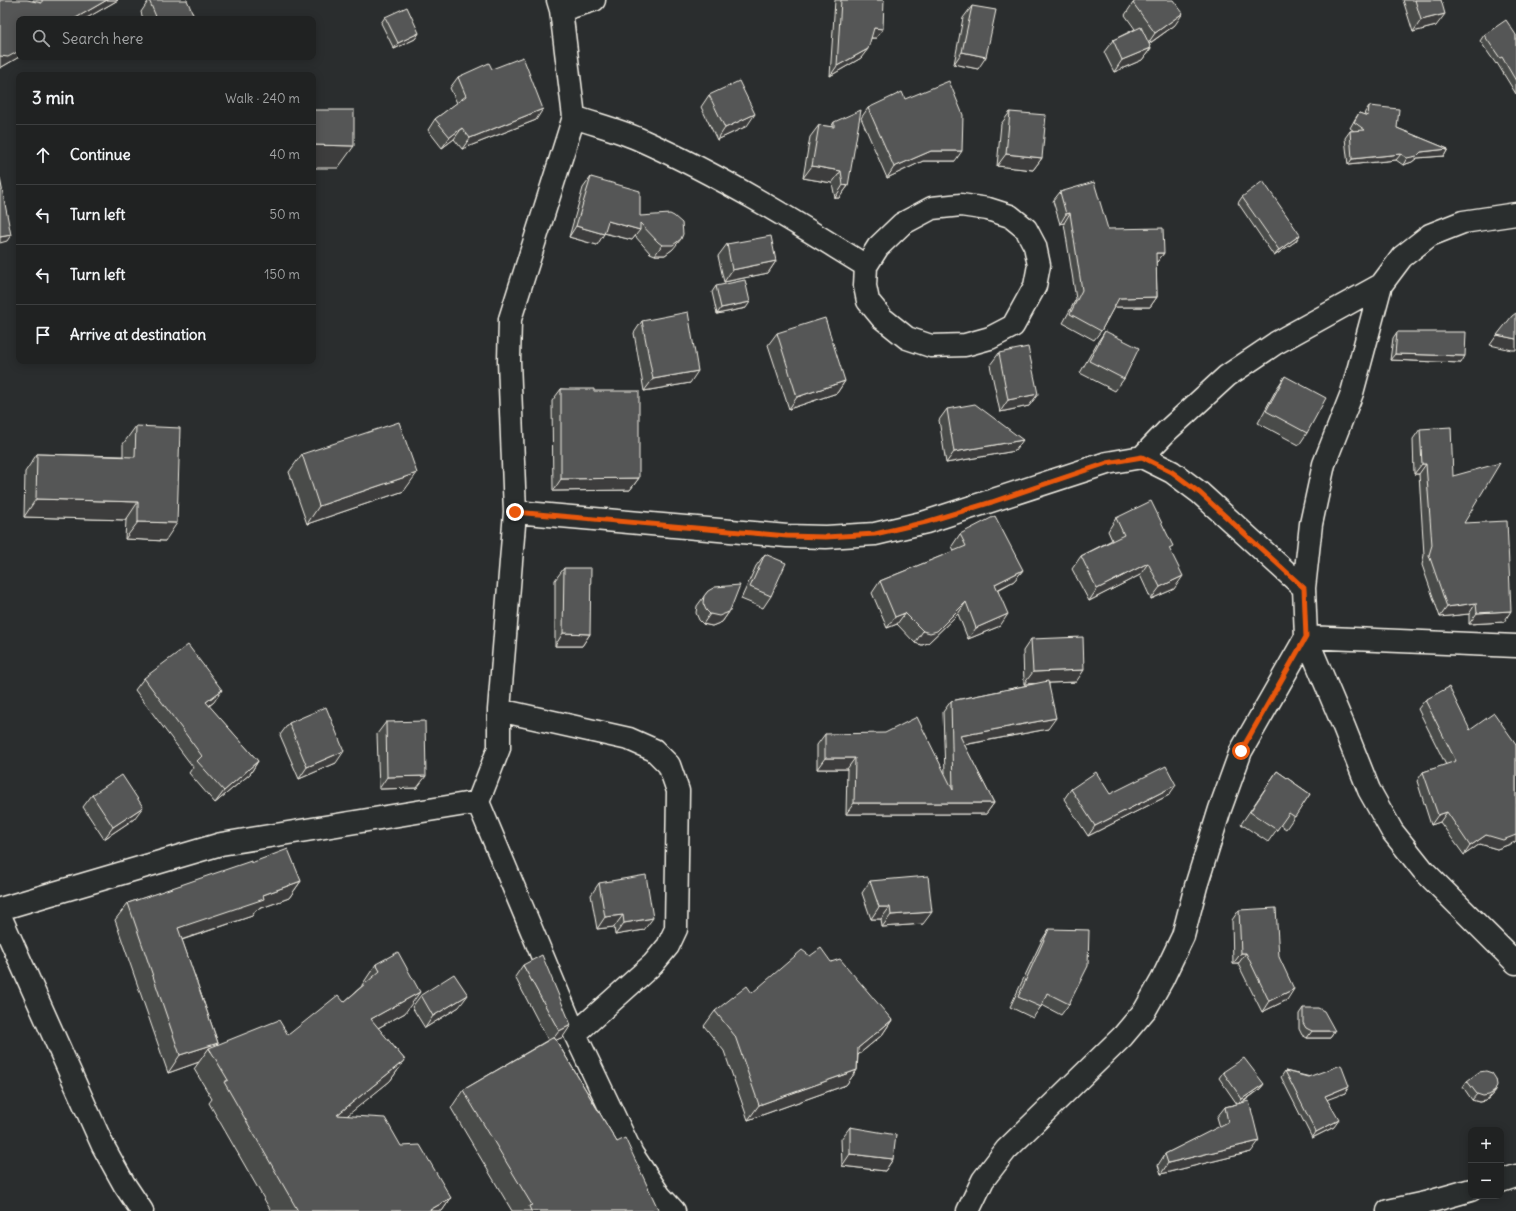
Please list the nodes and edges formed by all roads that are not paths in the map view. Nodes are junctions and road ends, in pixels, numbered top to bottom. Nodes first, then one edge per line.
1 (594, 0) edge
2 (559, 5) edge
3 (574, 117) junction
4 (1516, 214) edge
5 (866, 266) junction
6 (1381, 285) junction
7 (1142, 457) junction
8 (515, 512) junction
9 (1304, 588) junction
10 (1306, 637) junction
11 (1516, 646) edge
12 (499, 710) junction
13 (478, 802) junction
14 (0, 909) edge
15 (0, 916) edge
16 (1516, 963) edge
17 (575, 1034) junction
18 (1516, 1176) edge
19 (1504, 1180) edge
20 (1468, 1191) edge
21 (142, 1211) edge
22 (674, 1211) edge
23 (968, 1211) edge
24 (1388, 1211) edge

1 - 2 street
2 - 3 street
3 - 5 street
3 - 8 street
4 - 6 street
5 - 5 street
6 - 7 street
6 - 9 street
7 - 8 street
7 - 9 street
8 - 12 street
9 - 10 street
10 - 11 street
10 - 16 street
10 - 23 street
12 - 13 street
12 - 17 street
13 - 14 street
13 - 17 street
15 - 21 street
17 - 22 street
18 - 19 street
20 - 24 street

